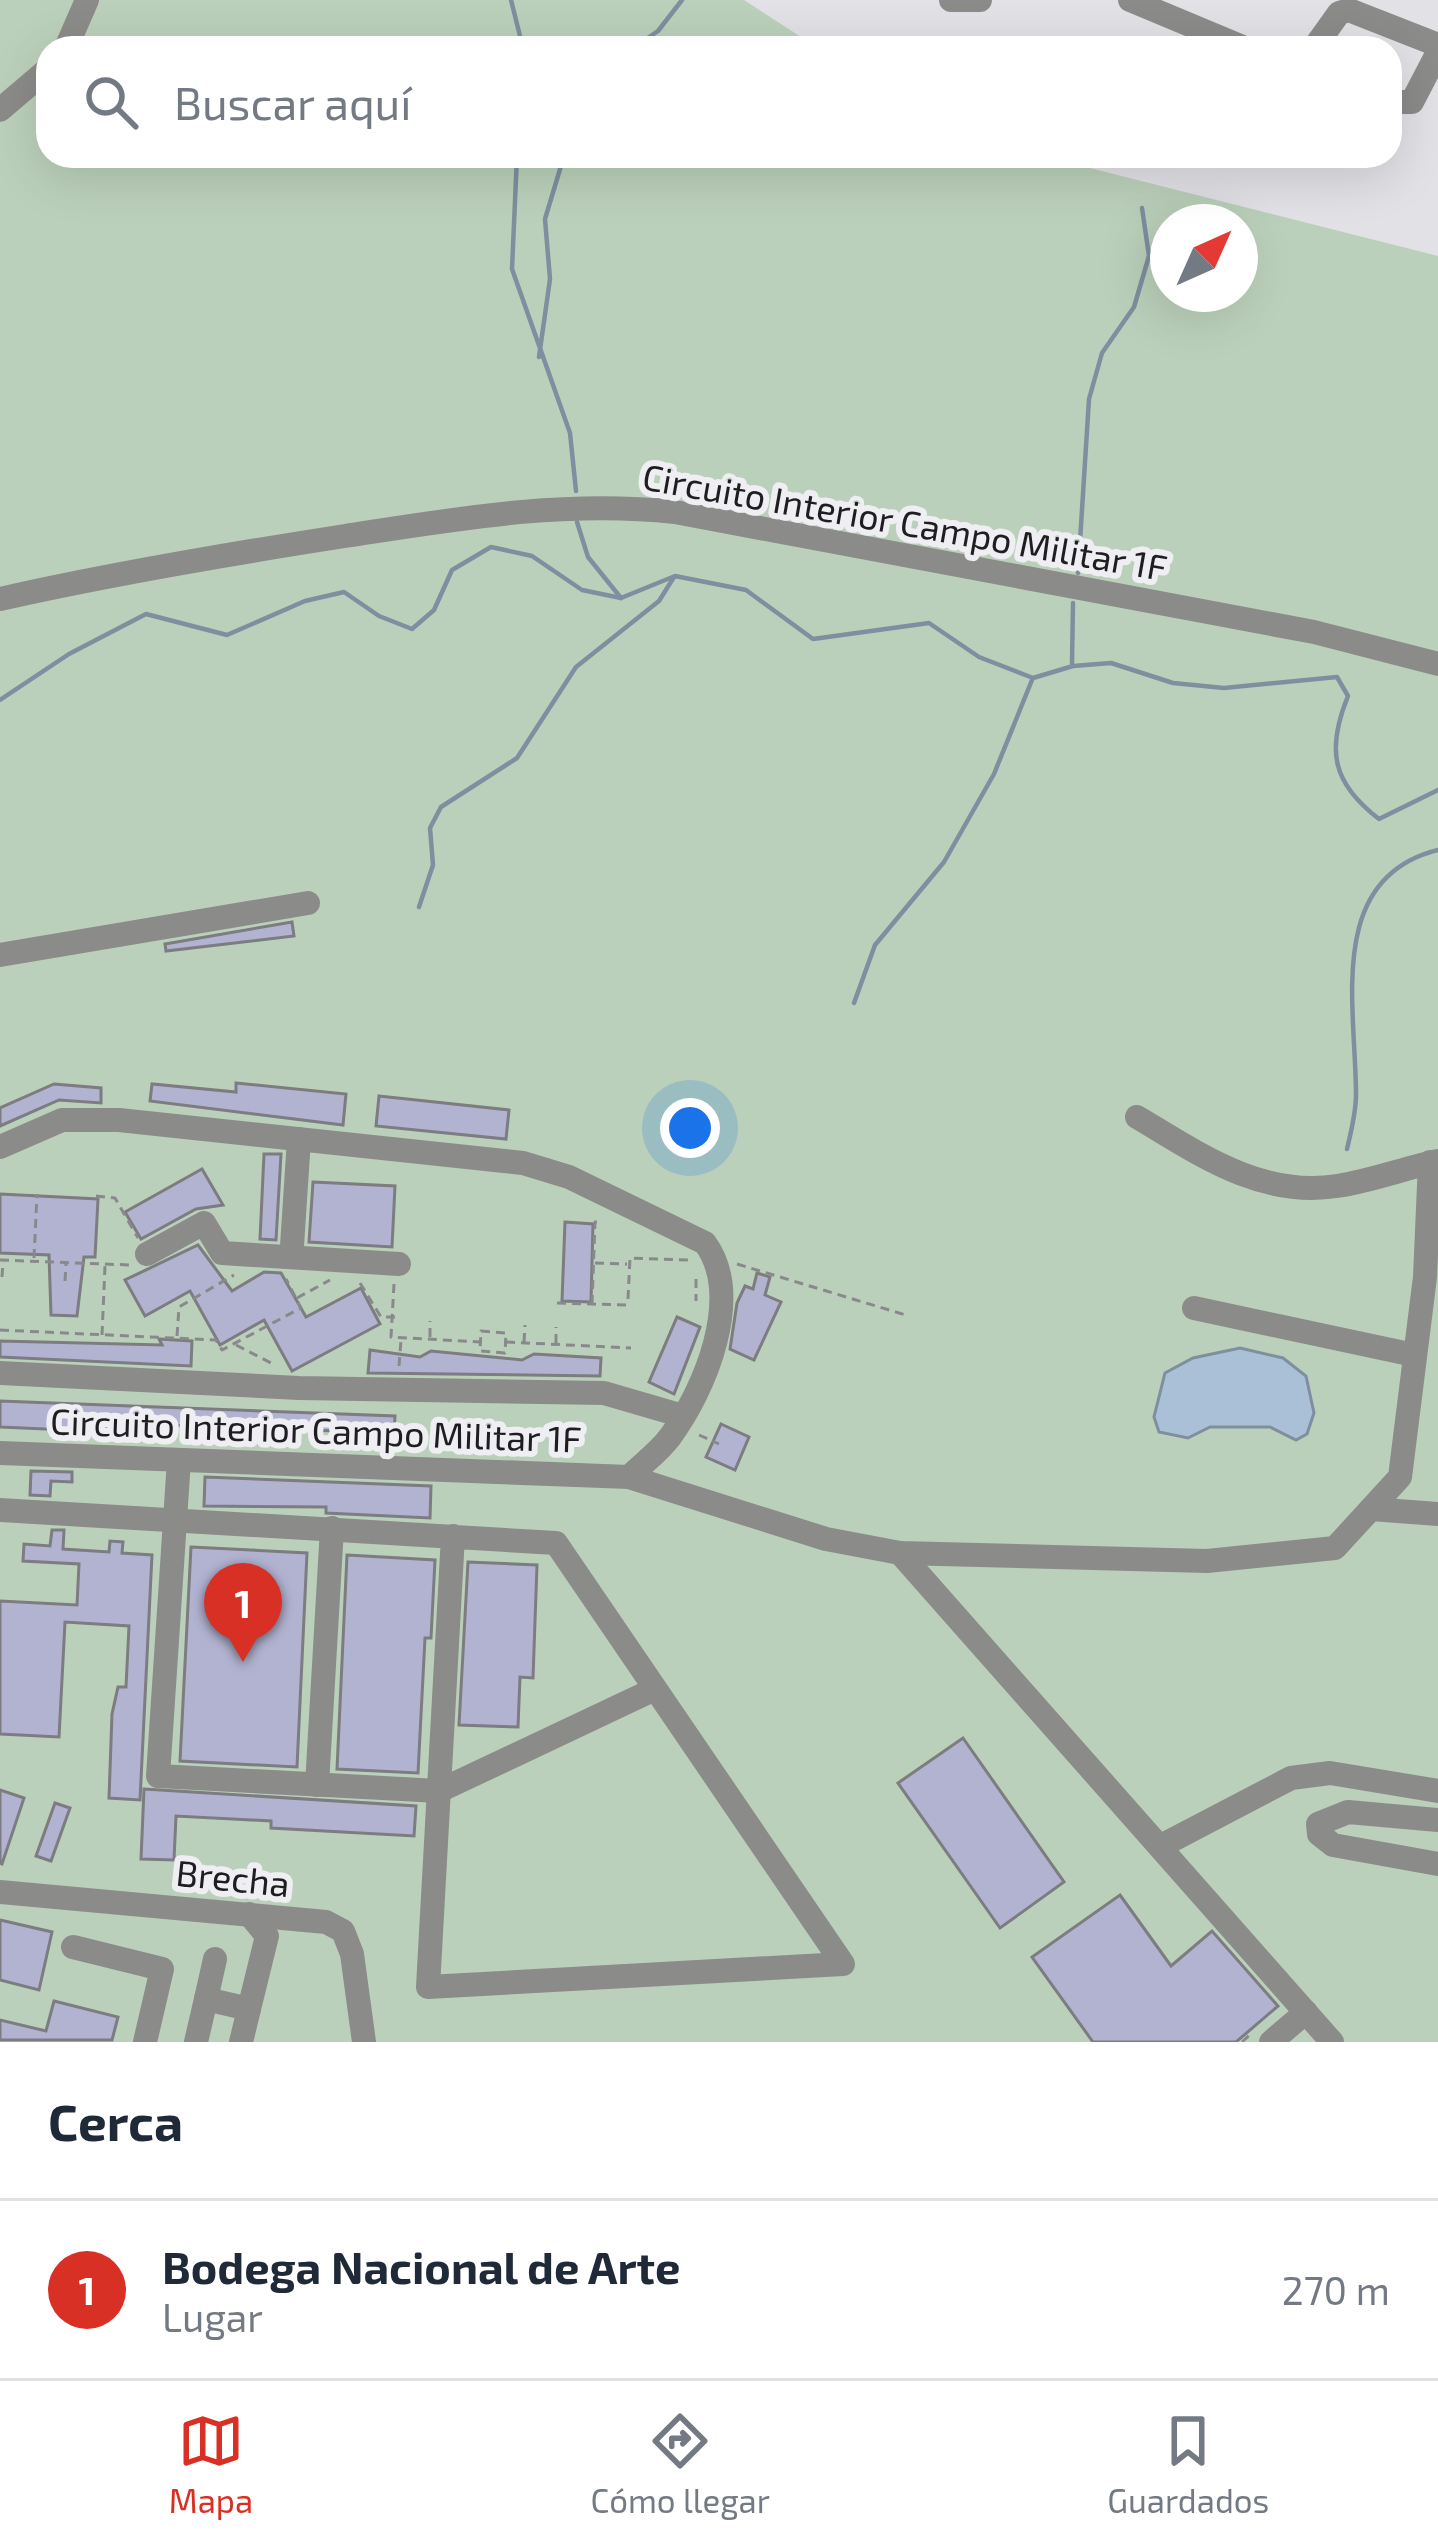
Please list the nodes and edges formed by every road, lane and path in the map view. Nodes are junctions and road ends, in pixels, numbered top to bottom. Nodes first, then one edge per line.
1 (87, 0) edge
2 (952, 0) edge
3 (980, 0) edge
4 (1130, 0) edge
5 (71, 36) edge
6 (1216, 36) edge
7 (1323, 36) edge
8 (1438, 49) edge
9 (36, 78) edge
10 (1402, 106) edge
11 (0, 110) edge
12 (0, 599) edge
13 (1438, 664) edge
14 (308, 903) dead end
15 (0, 956) edge
16 (1137, 1117) dead end
17 (299, 1139) junction
18 (0, 1147) edge
19 (1434, 1161) edge
20 (37, 1193) dead end
21 (96, 1196) dead end
22 (602, 1222) dead end
23 (278, 1253) junction
24 (148, 1254) junction
25 (2, 1260) edge
26 (696, 1260) dead end
27 (34, 1261) junction
28 (730, 1262) dead end
29 (66, 1263) junction
30 (594, 1263) junction
31 (105, 1264) junction
32 (629, 1264) junction
33 (363, 1266) junction
34 (2, 1277) edge
35 (65, 1280) dead end
36 (297, 1298) dead end
37 (557, 1303) dead end
38 (592, 1304) junction
39 (1194, 1308) dead end
40 (909, 1316) dead end
41 (395, 1317) junction
42 (430, 1321) dead end
43 (525, 1325) dead end
44 (556, 1327) dead end
45 (0, 1330) edge
46 (102, 1335) junction
47 (177, 1338) junction
48 (400, 1338) junction
49 (430, 1339) junction
50 (480, 1342) junction
51 (506, 1342) junction
52 (524, 1343) junction
53 (234, 1344) junction
54 (556, 1344) junction
55 (632, 1348) dead end
56 (1414, 1354) junction
57 (0, 1373) edge
58 (299, 1388) junction
59 (398, 1390) junction
60 (686, 1423) junction
61 (719, 1444) dead end
62 (0, 1453) edge
63 (179, 1460) junction
64 (629, 1477) junction
65 (1371, 1509) junction
66 (0, 1510) edge
67 (1438, 1514) edge
68 (175, 1518) junction
69 (332, 1528) junction
70 (453, 1536) junction
71 (900, 1553) junction
72 (655, 1689) junction
73 (317, 1785) junction
74 (439, 1791) junction
75 (1438, 1791) edge
76 (1438, 1820) edge
77 (1161, 1846) junction
78 (1438, 1864) edge
79 (0, 1892) edge
80 (250, 1914) junction
81 (73, 1947) dead end
82 (215, 1959) dead end
83 (206, 1999) junction
84 (249, 2009) junction
85 (1306, 2012) junction
86 (145, 2042) edge
87 (196, 2042) edge
88 (241, 2042) edge
89 (364, 2042) edge
90 (1270, 2042) edge
91 (1331, 2042) edge

1 - 5 street
2 - 3 street
4 - 6 street
7 - 8 street
8 - 10 street
9 - 11 street
12 - 13 street, Circuito Interior Campo Militar 1F
14 - 15 street
16 - 19 street
17 - 18 street, Circuito Interior Campo Militar 1F
17 - 23 street
17 - 60 street, Circuito Interior Campo Militar 1F
19 - 56 street, Circuito Interior Campo Militar 1F
20 - 27 path
21 - 24 path
22 - 30 path
23 - 24 street
23 - 33 street
23 - 47 path
23 - 53 path
24 - 31 path
25 - 27 path
25 - 34 path
26 - 32 path
27 - 29 path
28 - 40 path
29 - 31 path
29 - 35 path
30 - 32 path
30 - 38 path
31 - 46 path
32 - 38 path
33 - 36 path
33 - 41 path
33 - 41 path
37 - 38 path
39 - 56 street
41 - 48 path
42 - 49 path
43 - 52 path
44 - 54 path
45 - 46 path
46 - 47 path
47 - 53 path
48 - 49 path
48 - 59 path
49 - 50 path
50 - 51 path
50 - 51 path
51 - 52 path
52 - 54 path
53 - 58 path
54 - 55 path
56 - 65 street, Circuito Interior Campo Militar 1F
57 - 58 street
58 - 59 street
59 - 60 street
60 - 61 path
60 - 64 street, Circuito Interior Campo Militar 1F
62 - 63 street, Circuito Interior Campo Militar 1F
63 - 64 street, Circuito Interior Campo Militar 1F
63 - 68 street
64 - 71 street, Circuito Interior Campo Militar 1F
65 - 67 street
65 - 71 street, Circuito Interior Campo Militar 1F
66 - 68 street
68 - 69 street
68 - 73 street
69 - 70 street
69 - 73 street
70 - 72 street
70 - 74 street
71 - 77 street
72 - 74 street
72 - 74 street
73 - 74 street
75 - 77 street
76 - 78 street
77 - 85 street
79 - 80 street, Brecha
80 - 84 street
80 - 89 street, Brecha
81 - 86 street
82 - 83 street
83 - 84 street
83 - 87 street
84 - 88 street
85 - 90 street
85 - 91 street

